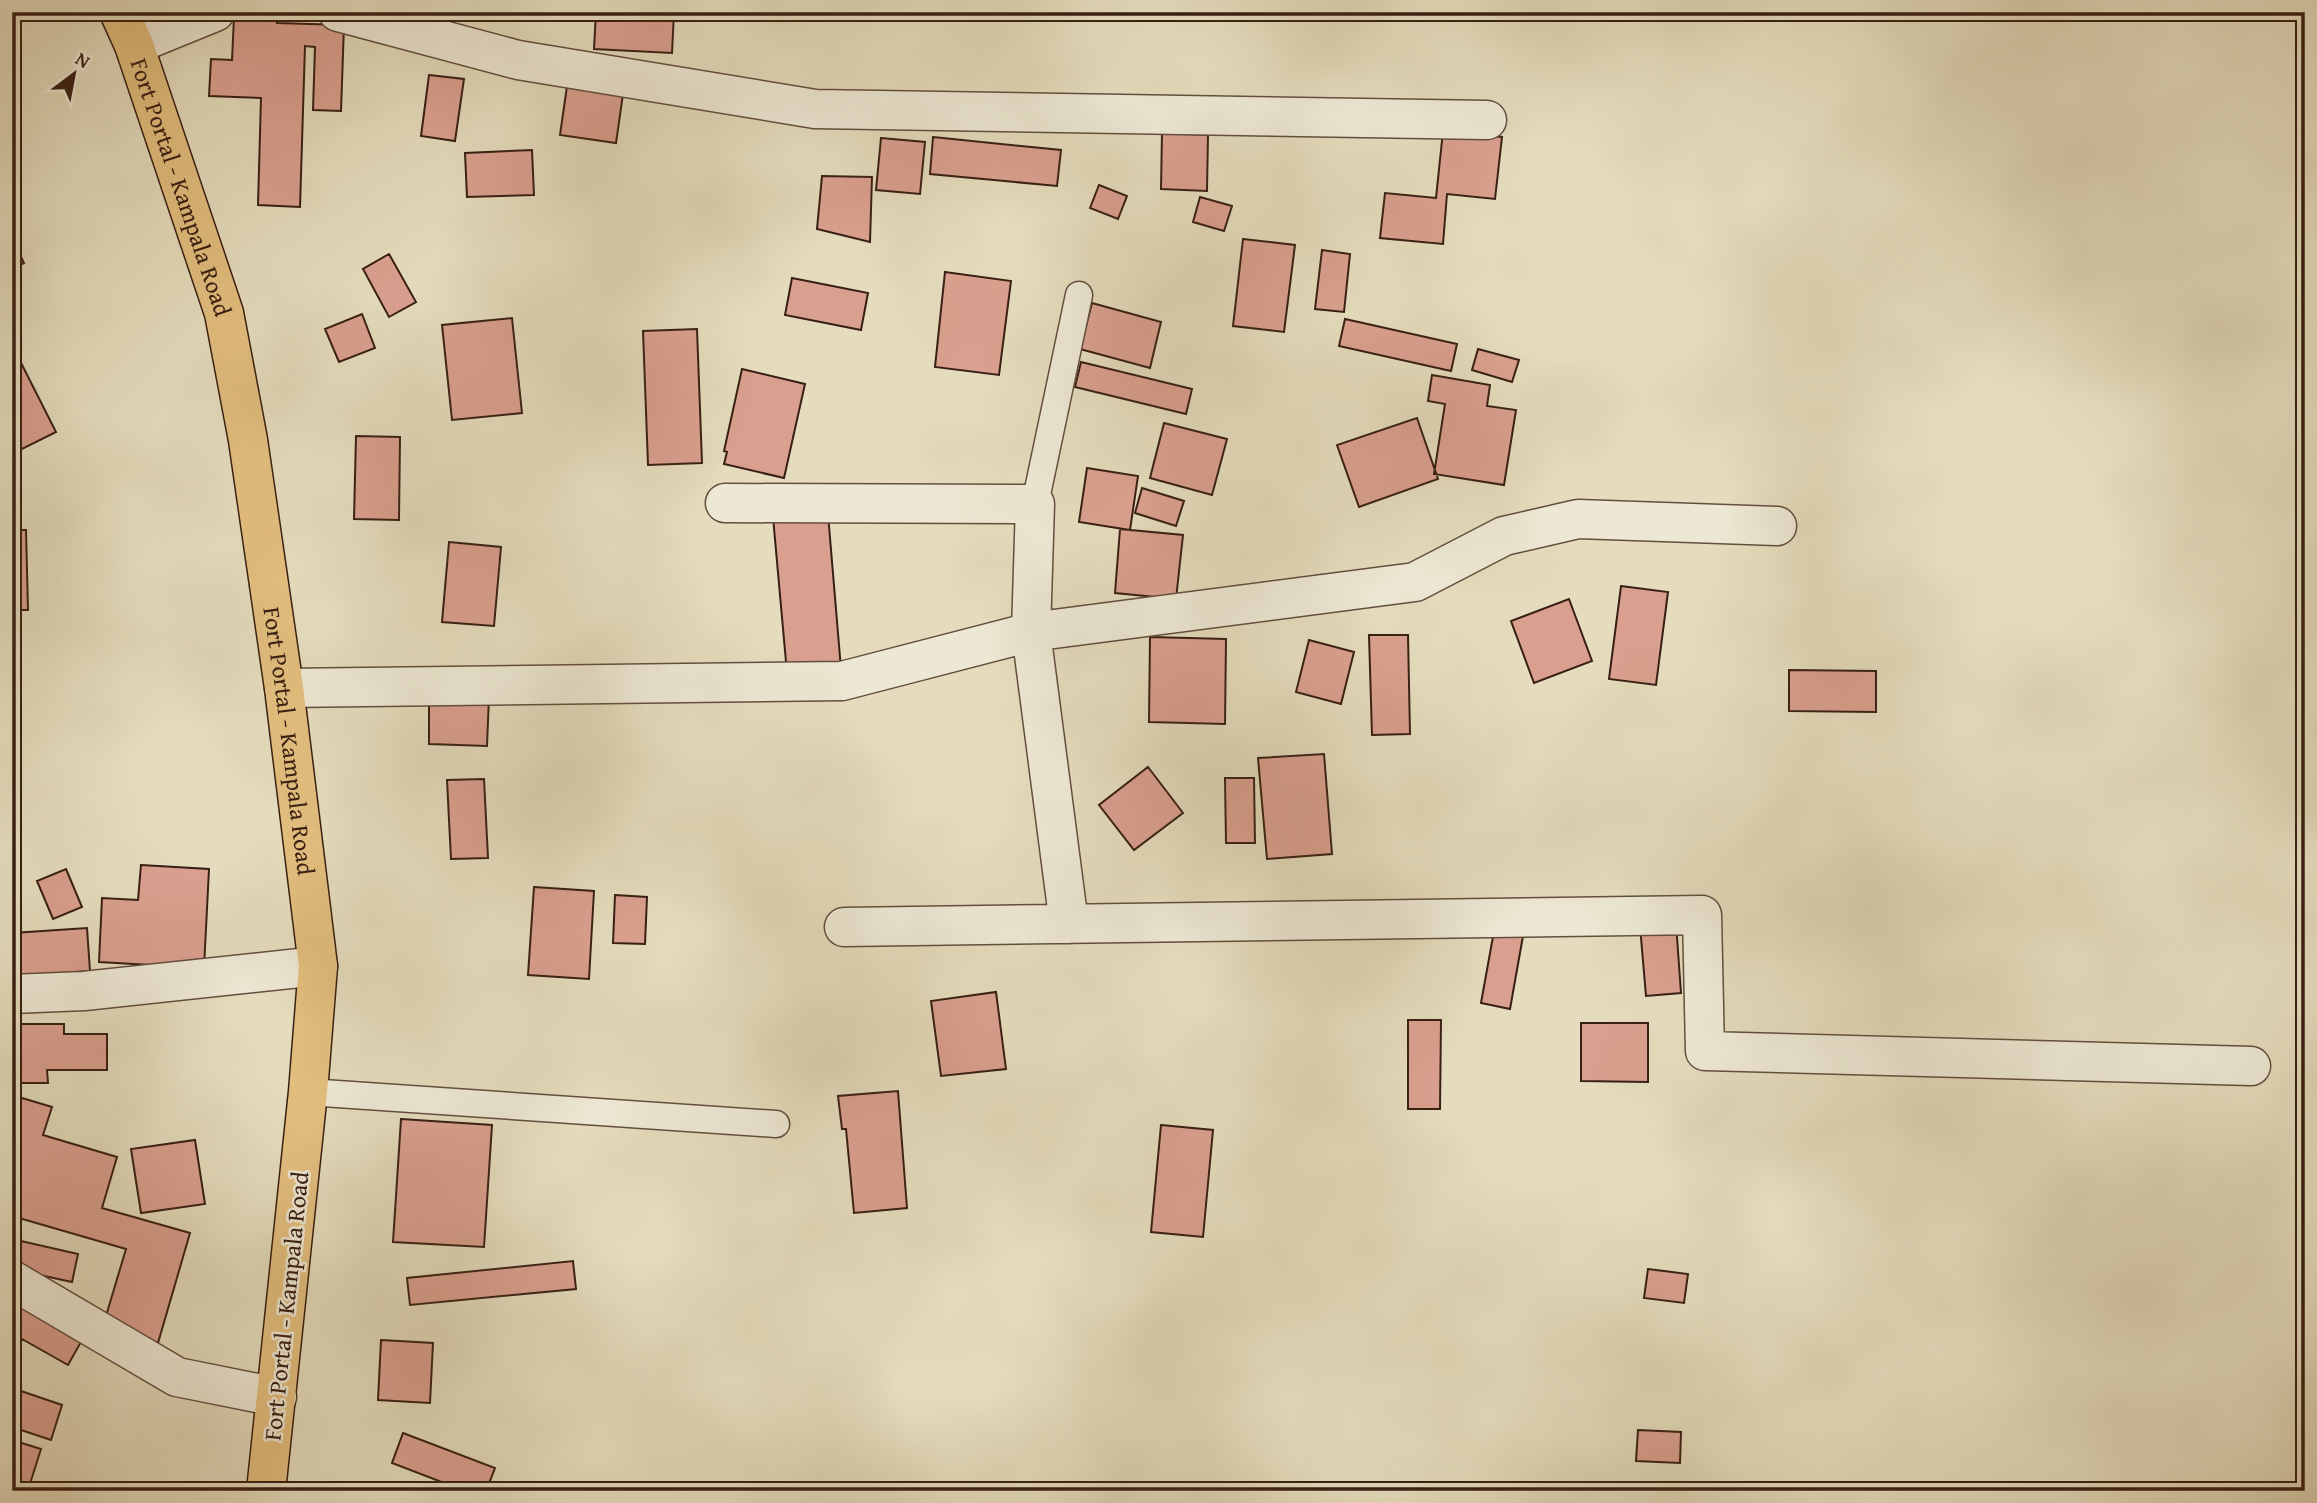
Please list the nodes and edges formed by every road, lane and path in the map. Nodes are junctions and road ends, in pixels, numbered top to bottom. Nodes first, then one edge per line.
1 (215, 12) edge
2 (338, 12) edge
3 (127, 29) edge
4 (1487, 120) dead end
5 (1079, 295) dead end
6 (725, 503) dead end
7 (1035, 504) junction
8 (1777, 526) dead end
9 (1031, 632) junction
10 (284, 688) junction
11 (1069, 924) junction
12 (844, 927) dead end
13 (318, 966) junction
14 (12, 994) edge
15 (2251, 1066) dead end
16 (309, 1092) junction
17 (776, 1124) dead end
18 (12, 1280) edge
19 (277, 1397) junction
20 (267, 1491) edge

1 - 3 street
2 - 4 street
3 - 10 main road, Fort Portal - Kampala Road
5 - 7 lane
6 - 7 street
7 - 9 street
8 - 9 street
9 - 10 street
9 - 11 street
10 - 13 main road, Fort Portal - Kampala Road
11 - 12 street
11 - 15 street
13 - 14 street
13 - 16 main road, Fort Portal - Kampala Road
16 - 17 lane
16 - 19 main road, Fort Portal - Kampala Road
18 - 19 street
19 - 20 main road, Fort Portal - Kampala Road

